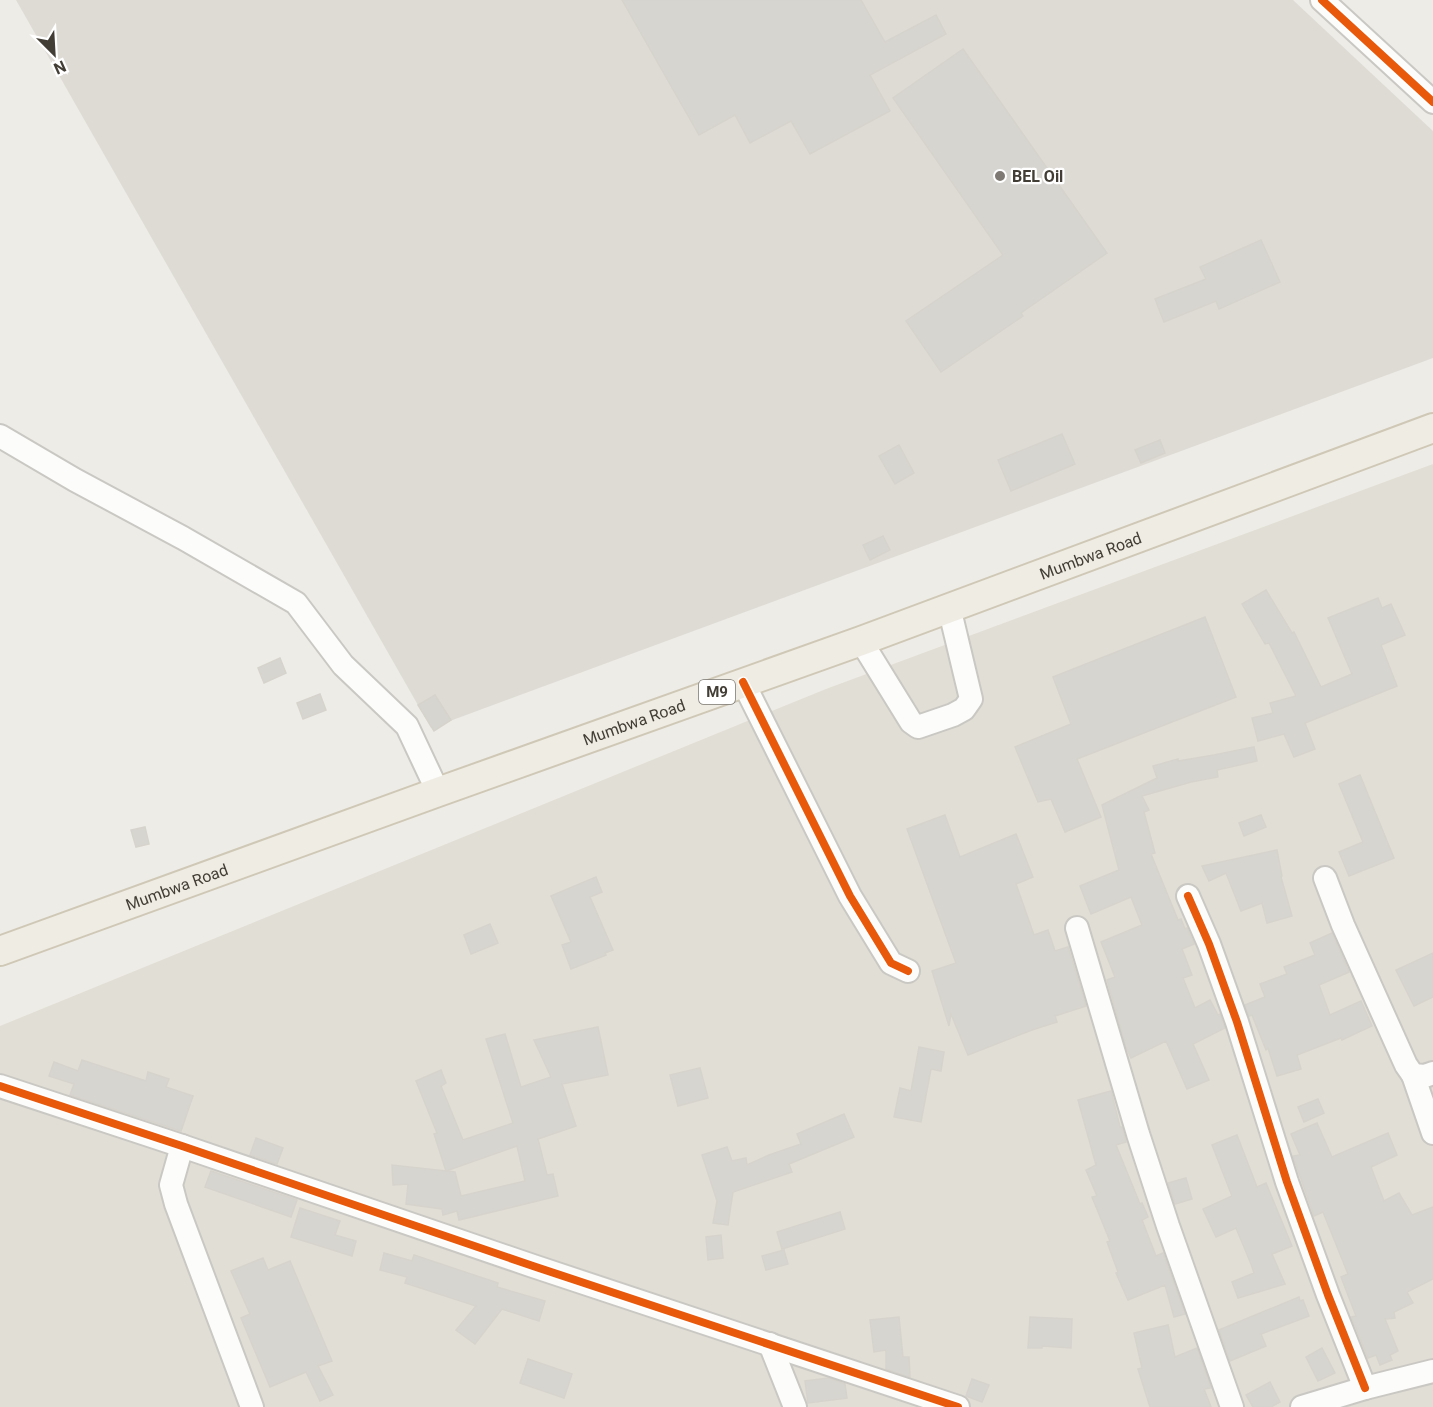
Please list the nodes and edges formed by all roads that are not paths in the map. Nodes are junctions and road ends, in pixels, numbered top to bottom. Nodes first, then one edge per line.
1 (1322, 0) edge
2 (1433, 102) edge
3 (1433, 428) edge
4 (0, 436) edge
5 (949, 608) junction
6 (861, 640) junction
7 (743, 682) junction
8 (438, 792) junction
9 (1325, 878) dead end
10 (1188, 896) dead end
11 (1077, 928) dead end
12 (0, 951) edge
13 (908, 971) dead end
14 (1423, 1074) edge
15 (0, 1086) edge
16 (1433, 1133) edge
17 (182, 1146) junction
18 (770, 1344) junction
19 (1433, 1371) edge
20 (1365, 1388) junction
21 (1339, 1402) edge
22 (252, 1407) edge
23 (795, 1407) edge
24 (958, 1407) edge
25 (1232, 1407) edge
26 (1302, 1407) edge

1 - 2 street
3 - 5 main road, Mumbwa Road / M9
4 - 8 street
5 - 6 main road, Mumbwa Road / M9
5 - 6 street
6 - 7 main road, Mumbwa Road / M9
7 - 8 main road, Mumbwa Road / M9
7 - 13 street
8 - 12 main road, Mumbwa Road / M9
9 - 14 street
10 - 20 street
11 - 25 street
14 - 16 street
15 - 17 street
17 - 18 street
17 - 22 street
18 - 23 street
18 - 24 street
19 - 20 street
20 - 21 street
21 - 26 street

